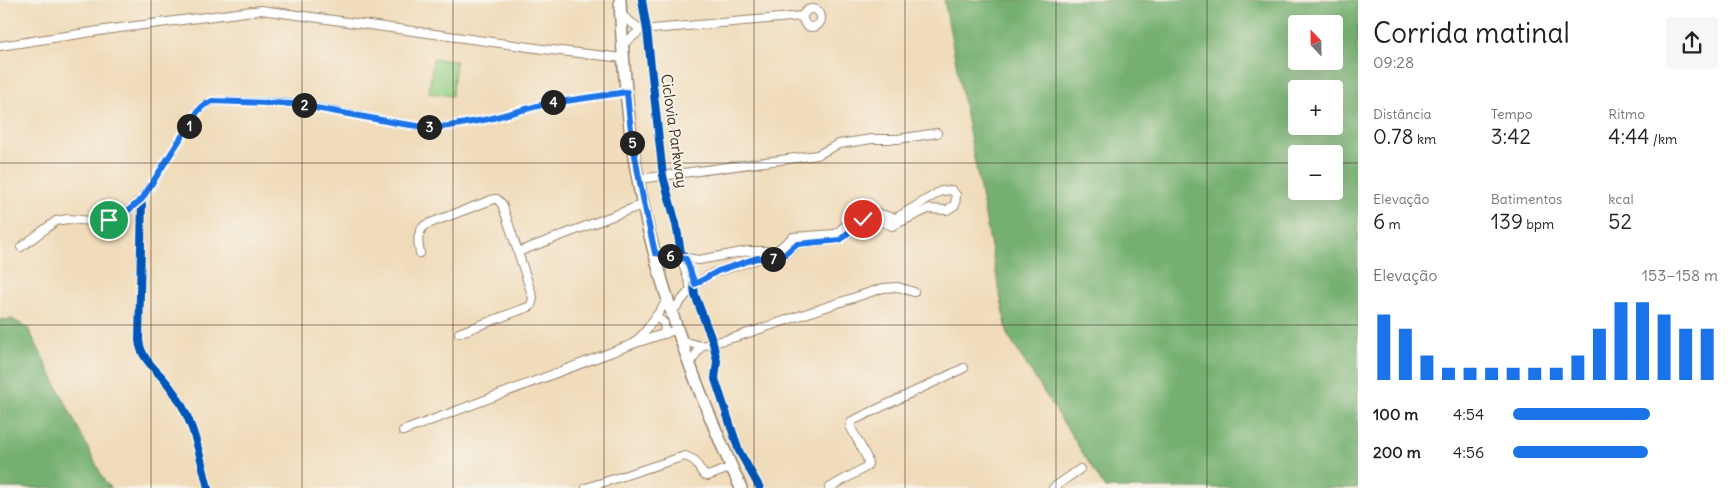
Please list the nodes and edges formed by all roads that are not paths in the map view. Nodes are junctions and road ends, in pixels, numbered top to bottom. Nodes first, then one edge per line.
1 (620, 0) edge
2 (620, 14) junction
3 (803, 16) dead end
4 (641, 30) junction
5 (0, 46) edge
6 (622, 46) junction
7 (623, 58) junction
8 (627, 92) junction
9 (937, 133) dead end
10 (639, 179) junction
11 (142, 199) junction
12 (644, 204) junction
13 (21, 247) dead end
14 (518, 252) junction
15 (420, 253) dead end
16 (655, 253) junction
17 (681, 258) junction
18 (691, 288) junction
19 (914, 292) dead end
20 (668, 299) junction
21 (672, 312) junction
22 (656, 317) junction
23 (651, 324) junction
24 (678, 329) junction
25 (459, 333) dead end
26 (663, 334) junction
27 (682, 341) junction
28 (633, 344) junction
29 (702, 346) junction
30 (690, 364) junction
31 (964, 368) dead end
32 (403, 431) dead end
33 (732, 467) junction
34 (1080, 469) dead end
35 (609, 484) edge
36 (208, 488) edge
37 (586, 488) edge
38 (741, 488) edge
39 (829, 488) edge
40 (1053, 488) edge

1 - 2 street
2 - 4 street
2 - 6 street
3 - 4 street
4 - 6 street
5 - 7 street
6 - 7 street
7 - 8 street
8 - 10 street
8 - 11 street
9 - 10 street
10 - 12 street
11 - 13 street
11 - 36 street
12 - 14 street
12 - 16 street
14 - 15 street
14 - 25 street
16 - 17 street
16 - 20 street
17 - 18 street
17 - 18 street
18 - 21 street
19 - 29 street
20 - 21 street
20 - 22 street
21 - 24 street
22 - 23 street
22 - 26 street
23 - 26 street
23 - 28 street
24 - 26 street
24 - 27 street
26 - 28 street
27 - 29 street
27 - 30 street
28 - 32 street
29 - 30 street
30 - 33 street
31 - 39 street
33 - 35 street
33 - 38 street
34 - 40 street
35 - 37 street

